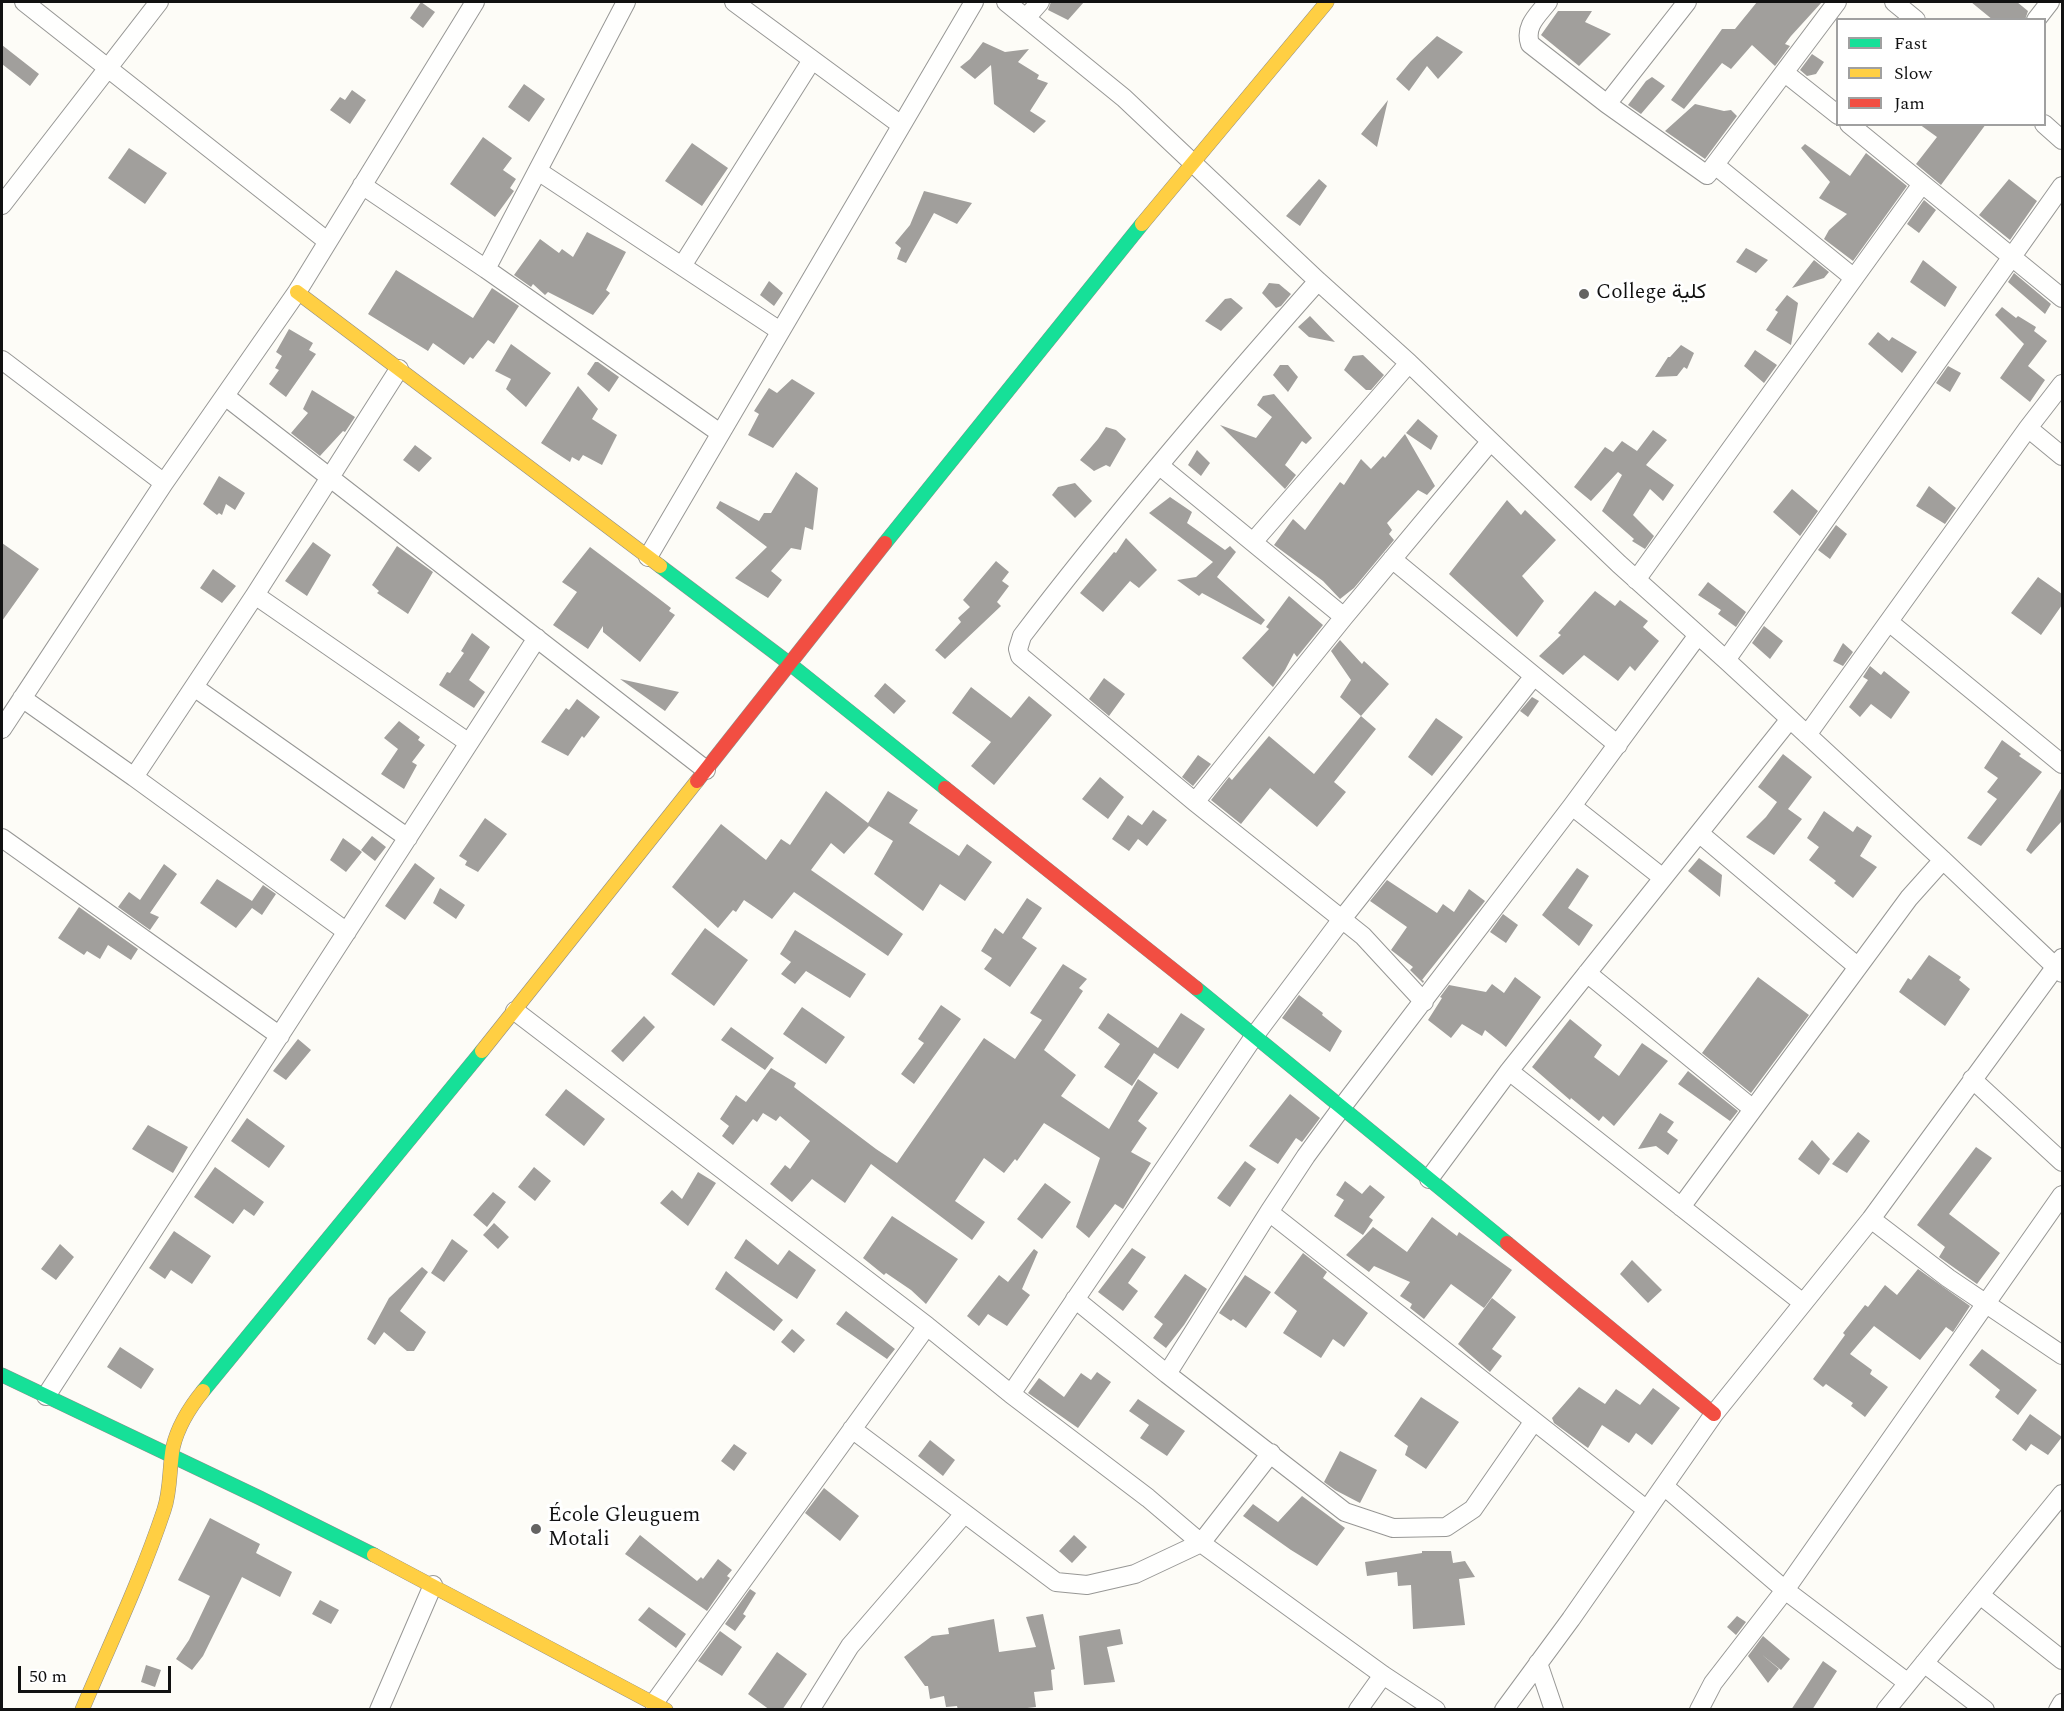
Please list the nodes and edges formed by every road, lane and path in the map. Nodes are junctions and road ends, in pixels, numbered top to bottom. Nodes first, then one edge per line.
1 (24, 2) edge
2 (159, 2) edge
3 (475, 2) edge
4 (626, 2) edge
5 (734, 2) edge
6 (974, 2) edge
7 (1006, 2) edge
8 (1040, 2) edge
9 (1327, 2) edge
10 (1548, 2) edge
11 (1687, 2) edge
12 (1837, 2) edge
13 (1894, 2) edge
14 (2050, 2) edge
15 (1026, 18) junction
16 (1914, 18) edge
17 (2038, 18) edge
18 (812, 60) junction
19 (108, 68) junction
20 (1785, 73) junction
21 (1607, 104) junction
22 (1836, 113) edge
23 (901, 125) junction
24 (1851, 126) edge
25 (2046, 126) edge
26 (2062, 140) edge
27 (1192, 163) junction
28 (1715, 165) junction
29 (538, 171) junction
30 (1922, 184) junction
31 (362, 185) junction
32 (2062, 186) edge
33 (2, 205) edge
34 (327, 241) junction
35 (2012, 257) junction
36 (682, 266) junction
37 (486, 269) junction
38 (1854, 278) junction
39 (1318, 281) junction
40 (297, 292) junction
41 (2062, 298) edge
42 (780, 331) junction
43 (2, 360) edge
44 (1409, 363) junction
45 (399, 369) junction
46 (2062, 384) edge
47 (225, 396) junction
48 (2028, 428) junction
49 (720, 434) junction
50 (1490, 442) junction
51 (2062, 456) edge
52 (1160, 466) junction
53 (329, 477) junction
54 (164, 483) junction
55 (1253, 542) junction
56 (648, 557) junction
57 (1392, 559) junction
58 (1636, 580) junction
59 (255, 595) junction
60 (1344, 617) junction
61 (1889, 622) junction
62 (1698, 635) junction
63 (537, 639) junction
64 (1726, 660) junction
65 (790, 664) junction
66 (1534, 676) junction
67 (194, 687) junction
68 (22, 698) junction
69 (1790, 719) junction
70 (2, 729) edge
71 (1807, 735) junction
72 (469, 743) junction
73 (1618, 745) junction
74 (2062, 764) edge
75 (706, 770) junction
76 (134, 777) junction
77 (1195, 802) junction
78 (1572, 806) junction
79 (1699, 833) junction
80 (2, 838) edge
81 (408, 838) junction
82 (1943, 860) junction
83 (1663, 878) junction
84 (1342, 919) junction
85 (347, 932) junction
86 (2060, 966) edge
87 (1858, 967) junction
88 (1587, 973) junction
89 (1424, 1002) junction
90 (515, 1011) junction
91 (1255, 1035) junction
92 (280, 1036) junction
93 (1509, 1071) junction
94 (1971, 1080) junction
95 (1342, 1107) junction
96 (1753, 1109) junction
97 (2062, 1162) edge
98 (1429, 1179) junction
99 (2062, 1195) edge
100 (1681, 1207) junction
101 (1269, 1212) junction
102 (1871, 1219) junction
103 (1075, 1299) junction
104 (1803, 1303) junction
105 (1988, 1303) junction
106 (927, 1326) junction
107 (2062, 1355) edge
108 (1167, 1374) junction
109 (2, 1375) edge
110 (1011, 1394) junction
111 (46, 1396) junction
112 (1714, 1414) junction
113 (1534, 1421) junction
114 (852, 1429) junction
115 (1271, 1453) junction
116 (172, 1456) junction
117 (1664, 1486) junction
118 (2062, 1494) edge
119 (1647, 1510) junction
120 (964, 1514) junction
121 (1201, 1543) junction
122 (433, 1585) junction
123 (1785, 1590) junction
124 (1980, 1595) junction
125 (2062, 1660) edge
126 (1538, 1663) junction
127 (1924, 1663) junction
128 (1383, 1675) junction
129 (1908, 1683) junction
130 (2062, 1703) edge
131 (660, 1706) edge
132 (82, 1710) edge
133 (379, 1710) edge
134 (810, 1710) edge
135 (1358, 1710) edge
136 (1436, 1710) edge
137 (1504, 1710) edge
138 (1554, 1710) edge
139 (1699, 1710) edge
140 (1886, 1710) edge
141 (1985, 1710) edge
142 (2058, 1710) edge

1 - 19 street
2 - 19 street
3 - 31 street
4 - 29 street
5 - 18 street
6 - 23 street
7 - 15 street
8 - 15 street
9 - 27 street
10 - 21 street
11 - 21 street
12 - 20 street
13 - 16 street
14 - 17 street
15 - 27 street
18 - 23 street
18 - 36 street
19 - 33 street
19 - 34 street
20 - 22 street
20 - 28 street
21 - 28 street
23 - 42 street
24 - 30 street
25 - 26 street
27 - 39 street
27 - 65 street
28 - 38 street
29 - 36 street
29 - 37 street
30 - 35 street
30 - 38 street
31 - 34 street
31 - 37 street
32 - 35 street
34 - 40 street
35 - 41 street
35 - 64 street
36 - 42 street
37 - 49 street
38 - 58 street
39 - 44 street
39 - 52 street
40 - 45 street
40 - 47 street
42 - 49 street
43 - 54 street
44 - 50 street
44 - 55 street
45 - 53 street
45 - 56 street
46 - 48 street
47 - 53 street
47 - 54 street
48 - 51 street
48 - 61 street
49 - 56 street
50 - 57 street
50 - 58 street
52 - 55 street
52 - 77 street
53 - 59 street
53 - 63 street
54 - 68 street
55 - 60 street
56 - 65 street
57 - 60 street
57 - 66 street
58 - 62 street
59 - 67 street
59 - 72 street
60 - 77 street
61 - 71 street
61 - 74 street
62 - 64 street
62 - 73 street
63 - 72 street
63 - 75 street
64 - 69 street
65 - 75 street
65 - 91 street
66 - 73 street
66 - 84 street
67 - 76 street
67 - 81 street
68 - 70 street
68 - 76 street
69 - 71 street
69 - 79 street
71 - 82 street
72 - 81 street
73 - 78 street
75 - 90 street
76 - 85 street
77 - 84 street
78 - 83 street
78 - 89 street
79 - 83 street
79 - 87 street
80 - 92 street
81 - 85 street
82 - 86 street
82 - 87 street
83 - 88 street
84 - 89 street
84 - 91 street
85 - 92 street
86 - 94 street
87 - 96 street
88 - 93 street
88 - 96 street
89 - 95 street
90 - 106 street
90 - 116 street
91 - 95 street
91 - 103 street
92 - 111 street
93 - 98 street
93 - 100 street
94 - 97 street
94 - 102 street
95 - 98 street
95 - 101 street
96 - 100 street
98 - 112 street
99 - 105 street
100 - 104 street
101 - 108 street
101 - 113 street
102 - 104 street
102 - 105 street
103 - 108 street
103 - 110 street
104 - 112 street
105 - 107 street
105 - 123 street
106 - 110 street
106 - 114 street
108 - 115 street
109 - 111 street
110 - 121 street
111 - 116 street
112 - 117 street
113 - 115 street
113 - 119 street
114 - 120 street
114 - 131 street
115 - 121 street
116 - 122 street
116 - 132 street
117 - 119 street
117 - 123 street
118 - 124 street
119 - 126 street
120 - 121 street
120 - 134 street
121 - 128 street
122 - 131 street
122 - 133 street
123 - 129 street
123 - 139 street
124 - 125 street
124 - 127 street
126 - 137 street
126 - 138 street
127 - 129 street
127 - 141 street
128 - 135 street
128 - 136 street
129 - 140 street
130 - 142 street

